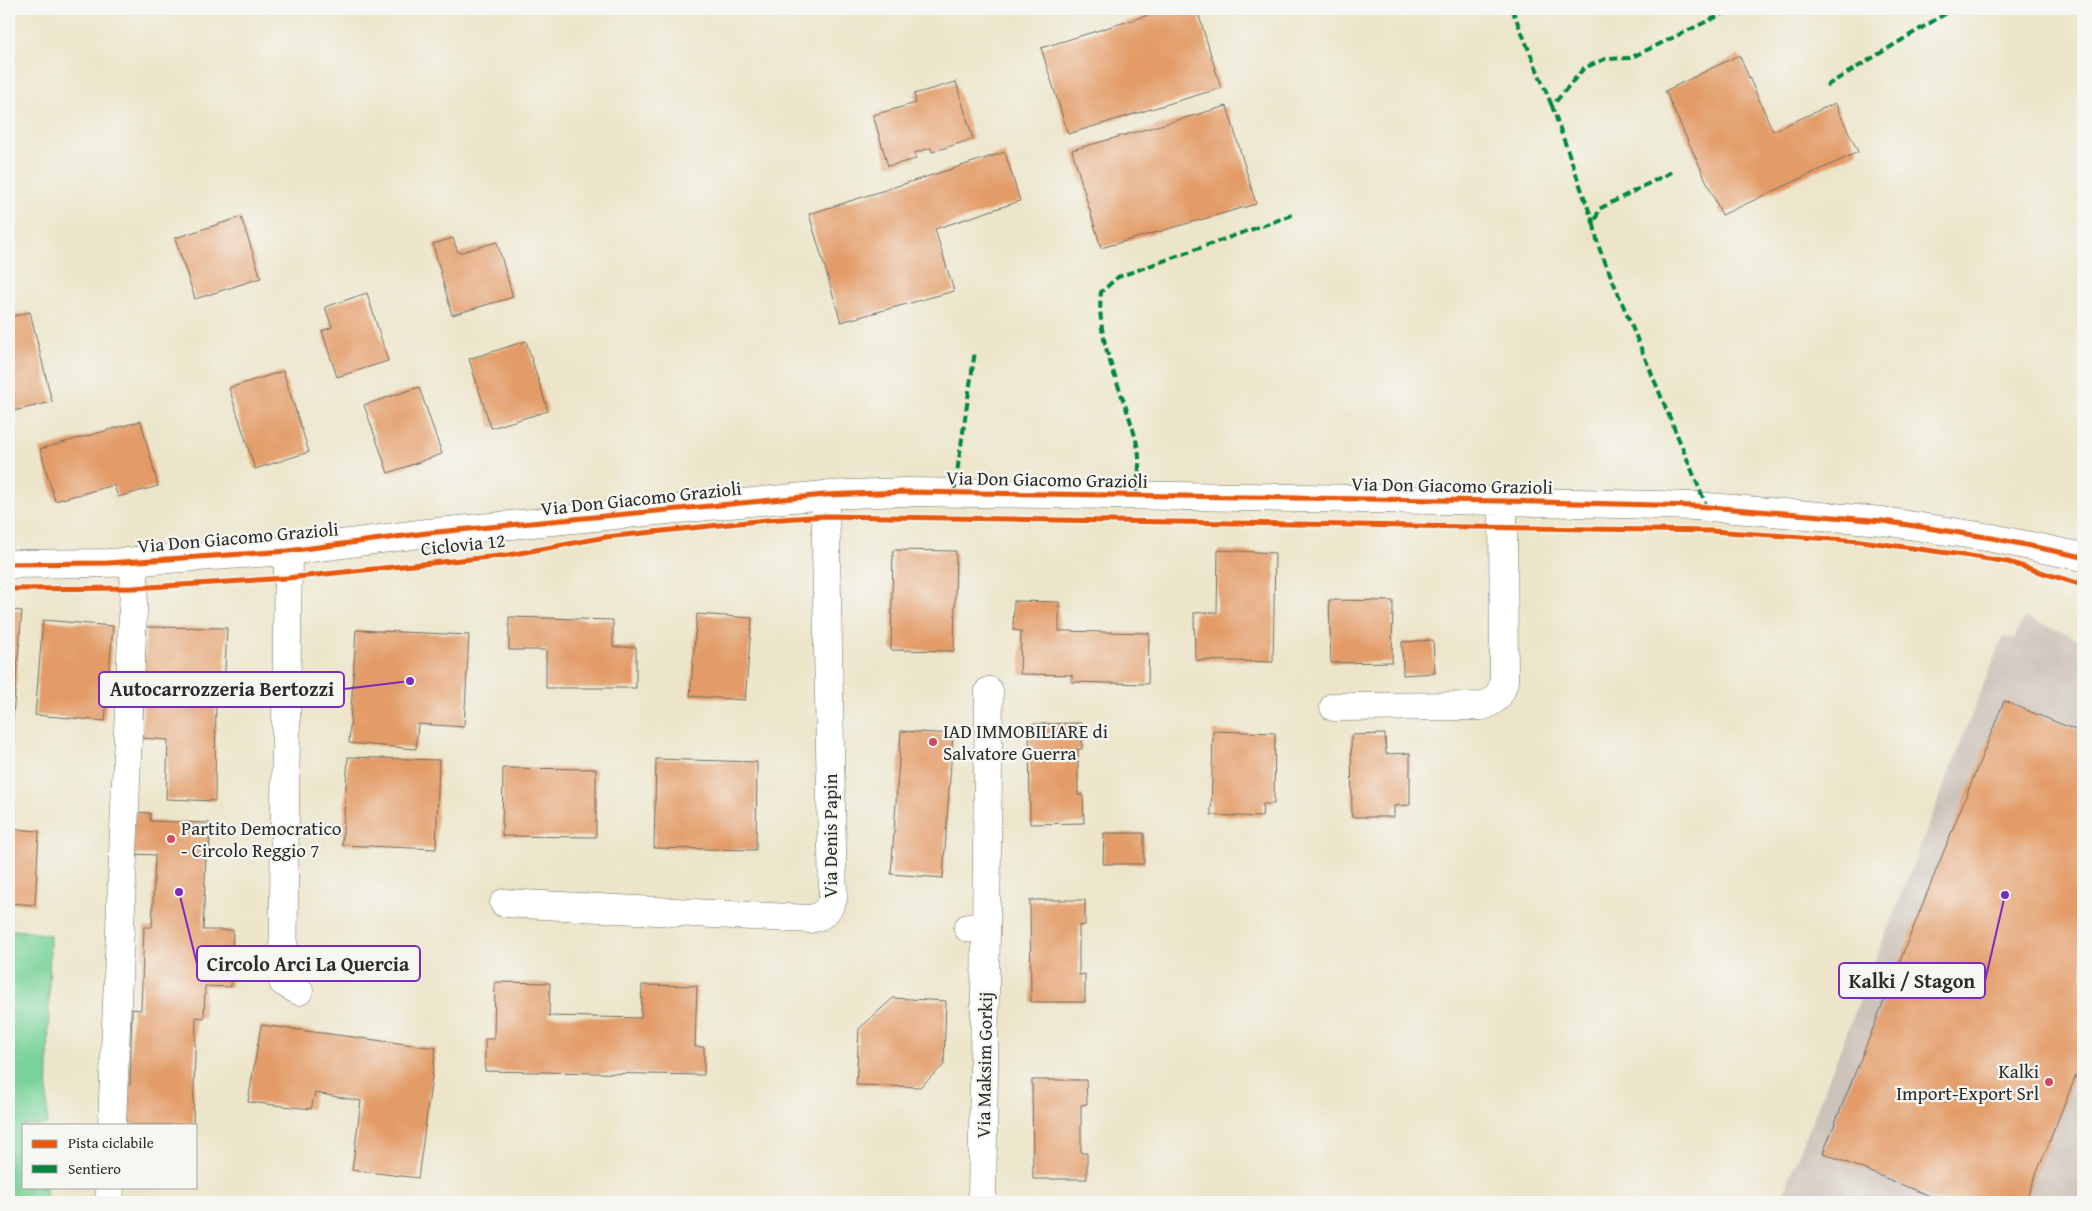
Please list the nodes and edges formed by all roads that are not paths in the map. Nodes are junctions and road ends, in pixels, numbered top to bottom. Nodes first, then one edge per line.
1 (826, 495) junction
2 (1503, 500) junction
3 (288, 551) junction
4 (2083, 558) edge
5 (136, 561) junction
6 (9, 564) edge
7 (989, 691) dead end
8 (1334, 707) dead end
9 (504, 903) dead end
10 (299, 991) dead end
11 (112, 1124) edge
12 (110, 1188) edge
13 (109, 1202) edge
14 (982, 1202) edge

1 - 2 street, Via Don Giacomo Grazioli
1 - 3 street, Via Don Giacomo Grazioli
1 - 9 street, Via Denis Papin
2 - 4 street, Via Don Giacomo Grazioli
2 - 8 street, Via Don Giacomo Grazioli
3 - 5 street, Via Don Giacomo Grazioli
3 - 10 street, Via Don Giacomo Grazioli
5 - 6 street, Via Don Giacomo Grazioli
5 - 11 street
7 - 14 street, Via Maksim Gorkij
12 - 13 street

